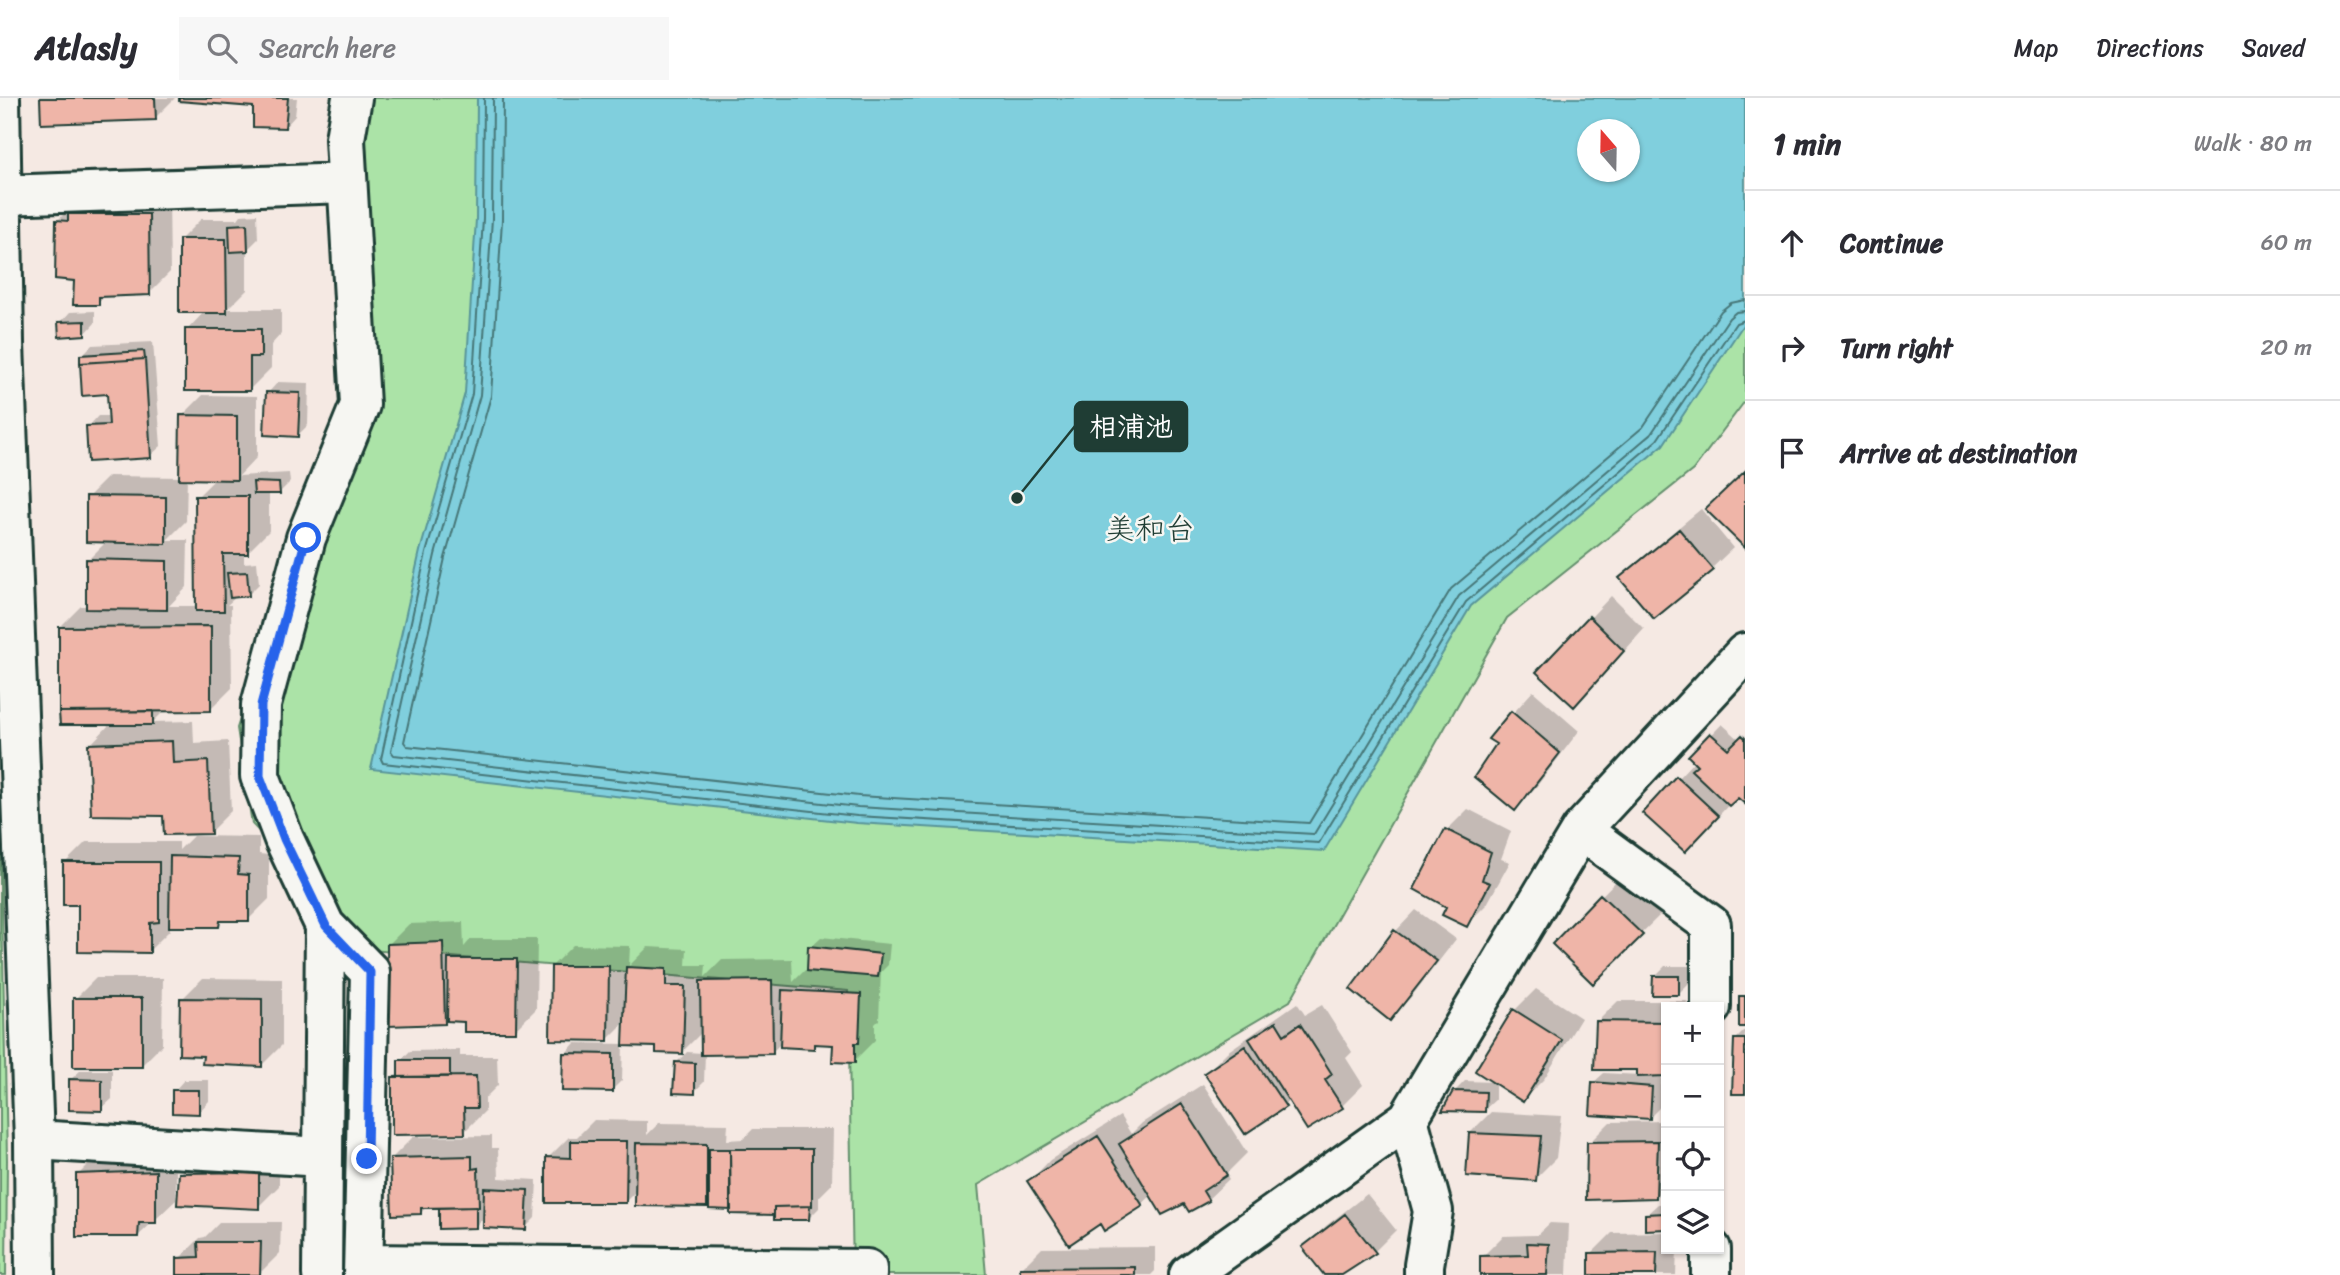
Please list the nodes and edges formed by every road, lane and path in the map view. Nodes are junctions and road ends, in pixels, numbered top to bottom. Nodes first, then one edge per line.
1 (0, 98) edge
2 (352, 98) edge
3 (347, 183) junction
4 (2, 195) junction
5 (1745, 653) edge
6 (1581, 830) junction
7 (326, 926) junction
8 (1711, 1002) edge
9 (1408, 1119) junction
10 (34, 1140) junction
11 (323, 1157) junction
12 (1711, 1254) edge
13 (363, 1270) edge
14 (35, 1275) edge
15 (322, 1275) edge
16 (867, 1275) edge
17 (1189, 1275) edge
18 (1424, 1275) edge
19 (1711, 1275) edge

1 - 4 street
2 - 3 street
3 - 4 street
3 - 7 street
4 - 10 street
5 - 6 street
6 - 8 street
6 - 9 street
7 - 11 street
7 - 13 street
9 - 17 street
9 - 18 street
10 - 11 street
10 - 14 street
11 - 15 street
12 - 19 street
13 - 16 street

